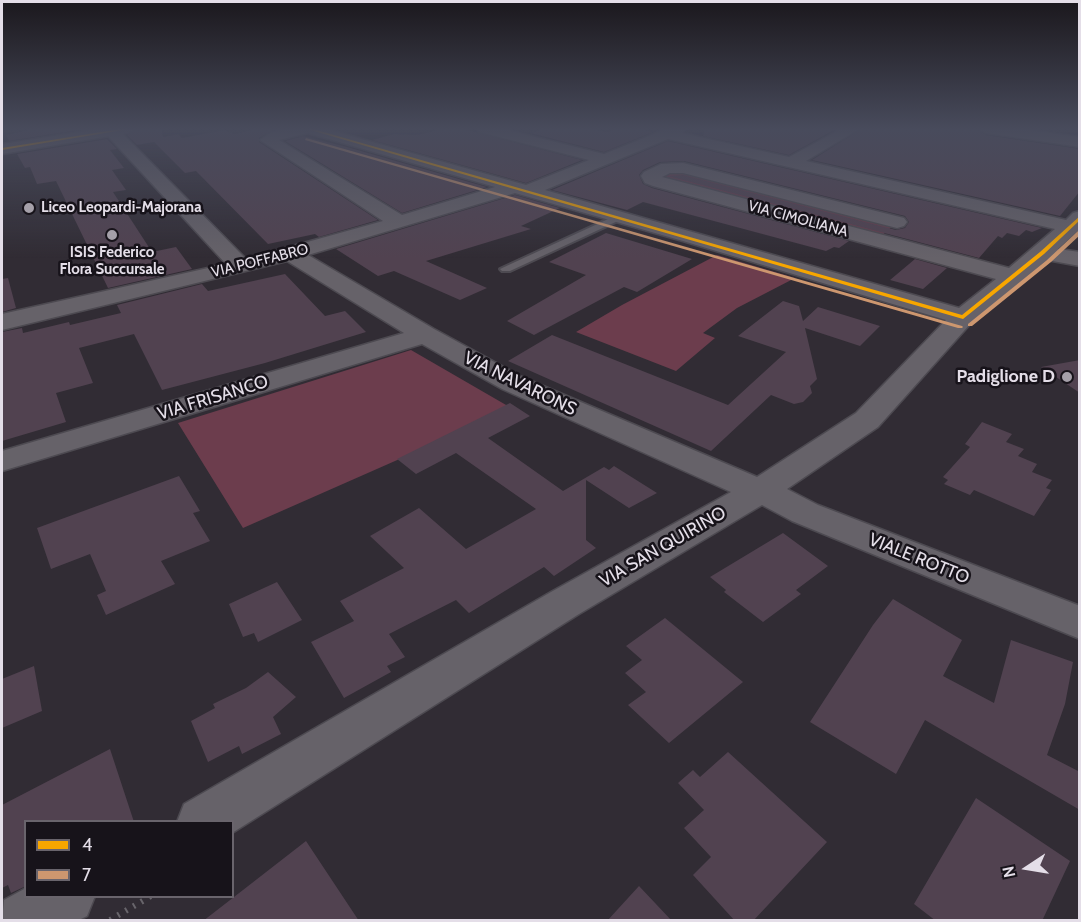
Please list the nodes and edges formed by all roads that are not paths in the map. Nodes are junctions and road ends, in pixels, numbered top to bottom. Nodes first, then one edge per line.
1 (157, 172) edge
2 (319, 172) edge
3 (461, 172) edge
4 (569, 172) edge
5 (658, 172) edge
6 (699, 172) edge
7 (835, 172) edge
8 (521, 189) junction
9 (933, 195) junction
10 (748, 206) junction
11 (619, 217) junction
12 (399, 222) junction
13 (897, 222) junction
14 (1075, 222) edge
15 (690, 237) junction
16 (877, 240) junction
17 (1042, 253) junction
18 (290, 254) junction
19 (1080, 259) edge
20 (241, 267) junction
21 (506, 269) dead end
22 (818, 274) junction
23 (1013, 276) junction
24 (963, 317) junction
25 (2, 322) edge
26 (424, 335) junction
27 (2, 460) edge
28 (761, 490) junction
29 (1080, 623) edge
30 (206, 820) edge
31 (65, 898) edge
32 (24, 921) edge

1 - 20 street
2 - 12 street
3 - 8 street
4 - 8 street, VIA POFFABRO
5 - 10 street, VIA CIMOLIANA
6 - 13 street, VIA CIMOLIANA
7 - 9 street
8 - 11 street
8 - 12 street, VIA POFFABRO
9 - 13 street
9 - 14 street
10 - 15 street
10 - 16 street, VIA CIMOLIANA
11 - 15 street
11 - 21 lane
12 - 18 street, VIA POFFABRO
13 - 16 street
14 - 17 street, VIA SAN QUIRINO
15 - 22 street
16 - 22 street, VIA CIMOLIANA
16 - 23 street, VIA CIMOLIANA
17 - 19 street
17 - 23 street, VIA SAN QUIRINO
18 - 20 street, VIA POFFABRO
18 - 26 street, VIA NAVARONS
20 - 25 street, VIA POFFABRO
22 - 24 street
23 - 24 street, VIA SAN QUIRINO
24 - 28 street, VIA SAN QUIRINO
26 - 27 street, VIA FRISANCO
26 - 28 street, VIA NAVARONS
28 - 29 street, VIALE ROTTO
28 - 30 street, VIA SAN QUIRINO
31 - 32 street

